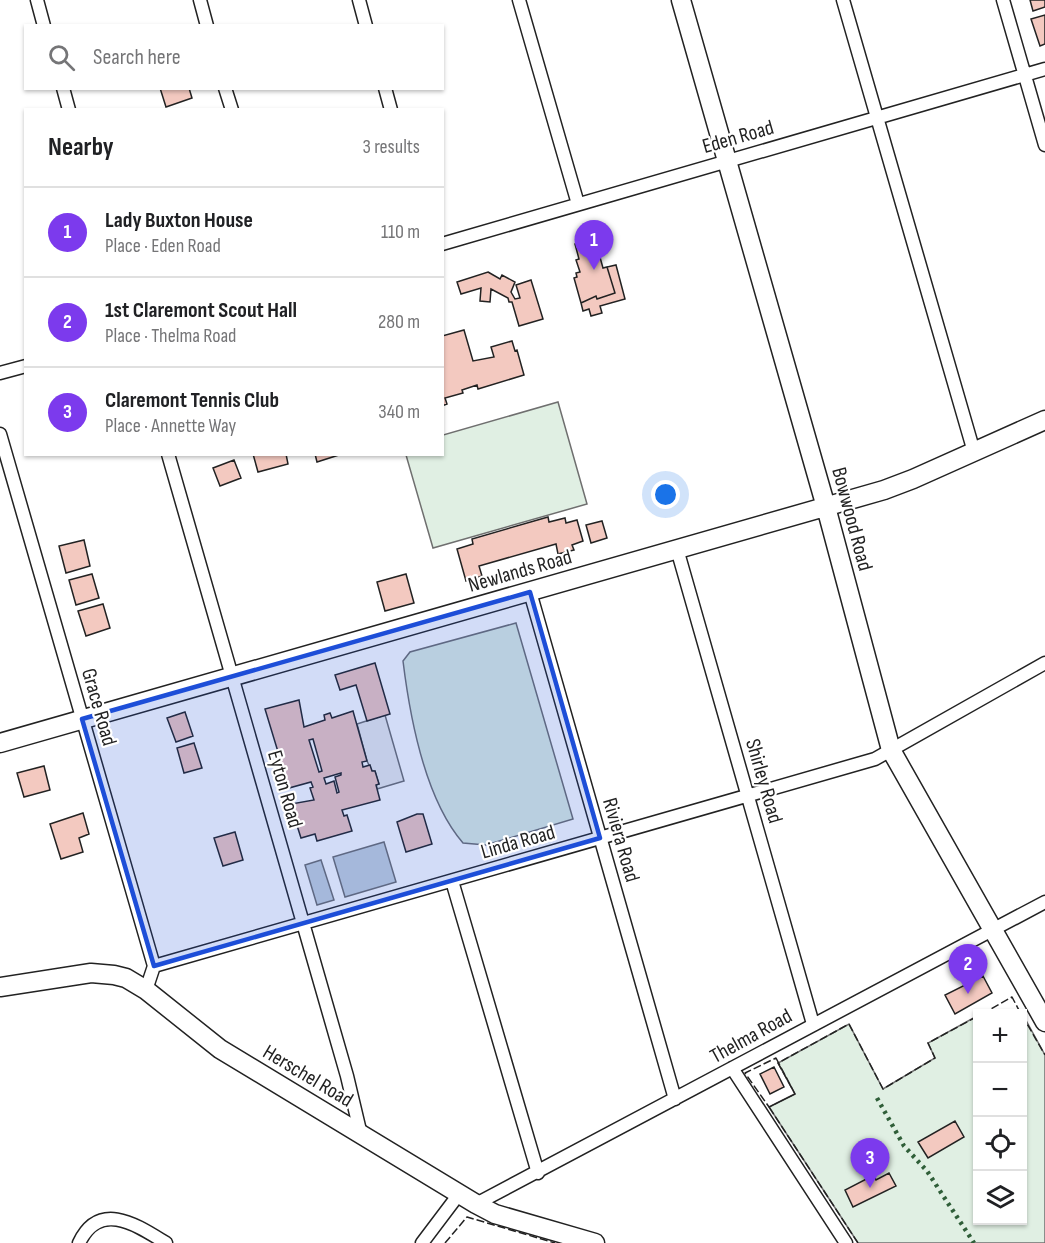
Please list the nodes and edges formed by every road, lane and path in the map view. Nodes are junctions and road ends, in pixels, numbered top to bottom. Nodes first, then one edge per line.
1 (37, 0) edge
2 (200, 0) edge
3 (359, 0) edge
4 (519, 0) edge
5 (681, 0) edge
6 (843, 0) edge
7 (1003, 0) edge
8 (43, 24) edge
9 (206, 24) edge
10 (365, 24) edge
11 (1045, 69) edge
12 (1024, 75) junction
13 (64, 90) edge
14 (226, 90) edge
15 (386, 90) edge
16 (68, 108) edge
17 (230, 108) edge
18 (390, 108) edge
19 (877, 117) junction
20 (1045, 146) edge
21 (727, 161) junction
22 (578, 204) junction
23 (444, 243) edge
24 (24, 367) edge
25 (0, 373) edge
26 (1045, 420) edge
27 (0, 434) edge
28 (974, 452) junction
29 (169, 456) edge
30 (826, 507) junction
31 (677, 549) junction
32 (530, 592) junction
33 (1045, 663) edge
34 (232, 677) junction
35 (82, 719) junction
36 (0, 743) edge
37 (891, 750) junction
38 (748, 795) junction
39 (600, 838) junction
40 (452, 881) junction
41 (1045, 902) edge
42 (304, 924) junction
43 (993, 930) junction
44 (154, 966) junction
45 (0, 986) edge
46 (146, 990) junction
47 (1045, 1022) edge
48 (813, 1024) junction
49 (732, 1068) junction
50 (675, 1099) junction
51 (362, 1135) junction
52 (538, 1173) junction
53 (459, 1194) junction
54 (476, 1204) junction
55 (79, 1243) edge
56 (166, 1243) edge
57 (422, 1243) edge
58 (595, 1243) edge
59 (846, 1243) edge

1 - 8 street
2 - 9 street
3 - 10 street
4 - 22 street
5 - 21 street, Bowwood Road
6 - 19 street
7 - 12 street
11 - 12 street, Eden Road
12 - 19 street, Eden Road
12 - 20 street
13 - 16 street
14 - 17 street
15 - 18 street
19 - 21 street, Eden Road
19 - 28 street
21 - 22 street, Eden Road
21 - 30 street, Bowwood Road
22 - 23 street, Eden Road
24 - 25 street
26 - 28 street, Newlands Road
27 - 35 street, Grace Road
28 - 30 street, Newlands Road
29 - 34 street, Eyton Road
30 - 31 street, Newlands Road
30 - 37 street, Bowwood Road
31 - 32 street, Newlands Road
31 - 38 street, Shirley Road
32 - 34 street, Newlands Road
32 - 39 street, Riviera Road
33 - 37 street, Linda Road
34 - 35 street, Newlands Road
34 - 42 street, Eyton Road
35 - 36 street, Newlands Road
35 - 44 street, Grace Road
37 - 38 street, Linda Road
37 - 43 street, Bowwood Road
38 - 39 street, Linda Road
38 - 48 street, Shirley Road
39 - 40 street, Linda Road
39 - 50 street, Riviera Road
40 - 42 street, Linda Road
40 - 52 street
41 - 43 street, Thelma Road
42 - 44 street, Linda Road
42 - 51 street, Eyton Road
43 - 47 street, Bowwood Road
43 - 48 street, Thelma Road
44 - 46 street
45 - 46 street, Herschel Road
46 - 51 street, Herschel Road
48 - 49 street, Thelma Road
49 - 50 street, Thelma Road
49 - 59 street
50 - 52 street, Thelma Road
51 - 53 street, Herschel Road
52 - 54 street, Thelma Road
53 - 54 street, Herschel Road
53 - 57 street
54 - 58 street, Herschel Road
55 - 56 street

